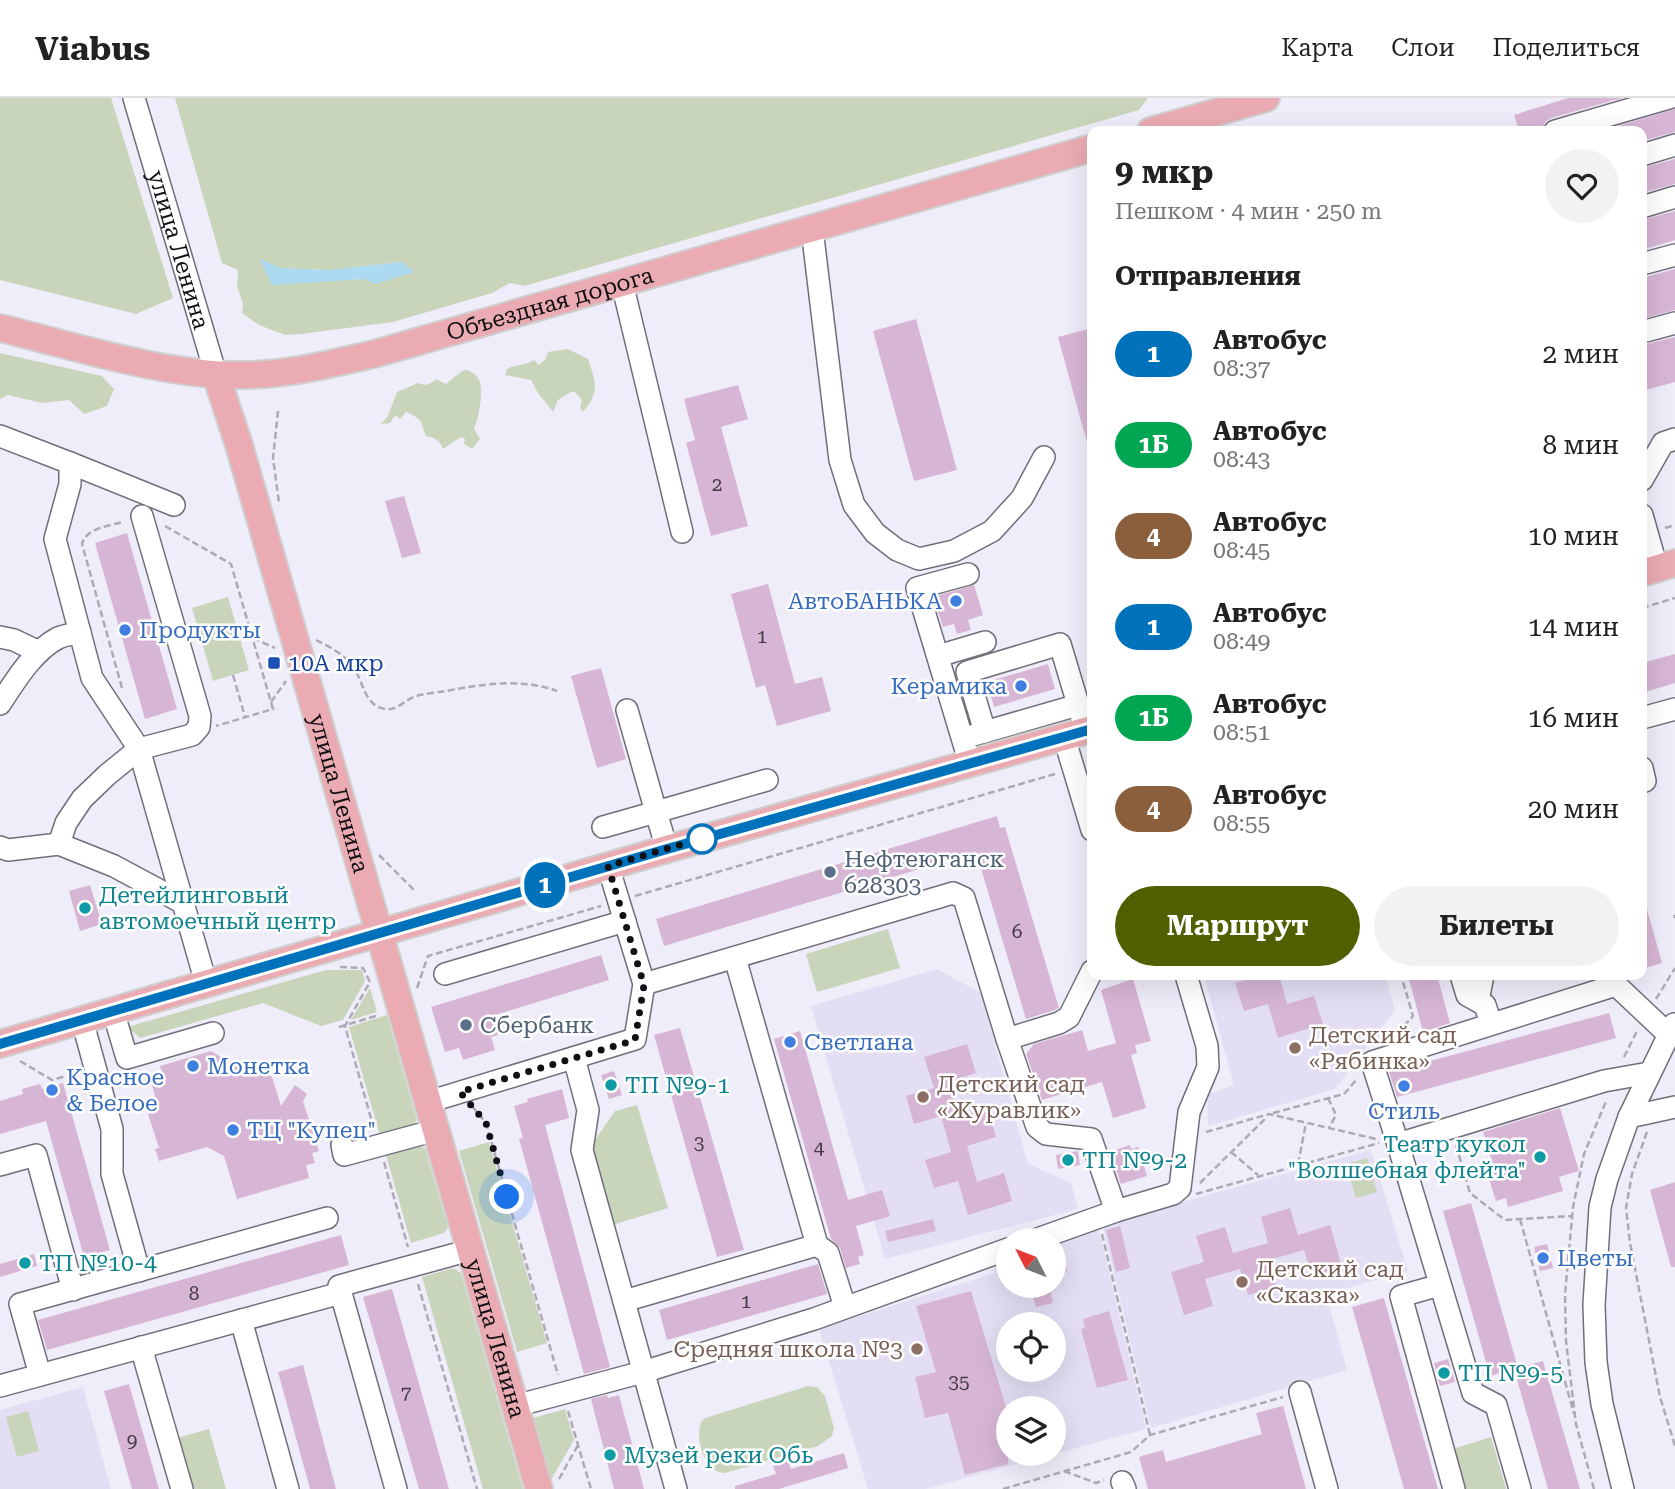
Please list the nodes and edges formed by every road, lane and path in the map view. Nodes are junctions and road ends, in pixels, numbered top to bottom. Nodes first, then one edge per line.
1 (134, 98) edge
2 (1266, 98) edge
3 (1669, 98) edge
4 (1168, 126) edge
5 (1572, 126) edge
6 (1675, 145) edge
7 (1087, 149) edge
8 (1647, 153) edge
9 (1675, 197) edge
10 (1647, 205) edge
11 (812, 229) junction
12 (1675, 255) edge
13 (1647, 263) edge
14 (622, 283) junction
15 (1675, 323) edge
16 (0, 328) edge
17 (1647, 331) edge
18 (216, 374) junction
19 (278, 411) dead end
20 (0, 436) edge
21 (1675, 439) edge
22 (1044, 457) dead end
23 (70, 463) junction
24 (1647, 471) edge
25 (174, 505) dead end
26 (280, 512) dead end
27 (142, 516) junction
28 (682, 532) dead end
29 (1647, 538) edge
30 (1658, 568) edge
31 (968, 574) dead end
32 (1675, 598) edge
33 (1647, 606) edge
34 (80, 632) junction
35 (0, 637) edge
36 (253, 638) junction
37 (985, 642) dead end
38 (279, 649) dead end
39 (40, 652) junction
40 (320, 653) dead end
41 (938, 656) junction
42 (233, 675) dead end
43 (287, 679) dead end
44 (122, 690) dead end
45 (557, 691) dead end
46 (271, 702) junction
47 (0, 704) edge
48 (1078, 705) junction
49 (1675, 709) edge
50 (627, 710) dead end
51 (245, 717) junction
52 (1647, 717) edge
53 (195, 732) junction
54 (985, 732) junction
55 (1081, 733) edge
56 (139, 749) junction
57 (966, 751) junction
58 (1074, 769) junction
59 (767, 780) dead end
60 (656, 812) junction
61 (1087, 813) edge
62 (603, 827) dead end
63 (59, 844) junction
64 (0, 847) edge
65 (667, 849) junction
66 (375, 851) dead end
67 (608, 866) junction
68 (414, 890) dead end
69 (183, 903) junction
70 (622, 911) junction
71 (379, 933) junction
72 (735, 958) junction
73 (363, 968) dead end
74 (445, 974) dead end
75 (414, 978) dead end
76 (1088, 980) edge
77 (1187, 980) edge
78 (1402, 980) edge
79 (1462, 980) edge
80 (1482, 980) edge
81 (1614, 980) edge
82 (370, 982) junction
83 (206, 984) junction
84 (644, 985) junction
85 (373, 993) dead end
86 (1478, 1001) junction
87 (376, 1004) dead end
88 (113, 1011) junction
89 (82, 1020) junction
90 (1492, 1024) junction
91 (345, 1026) junction
92 (340, 1027) dead end
93 (1672, 1028) edge
94 (213, 1034) dead end
95 (1397, 1035) dead end
96 (1007, 1039) junction
97 (7, 1051) edge
98 (574, 1058) junction
99 (1372, 1062) junction
100 (95, 1068) junction
101 (1649, 1073) junction
102 (460, 1092) junction
103 (1328, 1098) junction
104 (428, 1102) junction
105 (1665, 1109) edge
106 (1269, 1114) junction
107 (1629, 1117) junction
108 (1306, 1123) junction
109 (1329, 1128) junction
110 (436, 1130) junction
111 (1195, 1135) dead end
112 (1453, 1136) dead end
113 (1398, 1144) junction
114 (342, 1145) dead end
115 (379, 1145) junction
116 (1231, 1152) junction
117 (0, 1165) edge
118 (1298, 1166) junction
119 (1259, 1177) junction
120 (1107, 1214) junction
121 (1572, 1216) dead end
122 (327, 1218) dead end
123 (1520, 1219) junction
124 (1066, 1229) edge
125 (817, 1245) junction
126 (470, 1250) junction
127 (996, 1253) edge
128 (413, 1265) junction
129 (139, 1271) junction
130 (1440, 1285) junction
131 (73, 1290) junction
132 (341, 1293) junction
133 (624, 1301) junction
134 (845, 1307) junction
135 (241, 1320) junction
136 (141, 1347) junction
137 (643, 1371) junction
138 (40, 1375) junction
139 (0, 1386) edge
140 (1300, 1392) joint
141 (563, 1393) junction
142 (515, 1406) junction
143 (1576, 1424) dead end
144 (1150, 1435) junction
145 (578, 1445) junction
146 (1675, 1446) edge
147 (1064, 1471) junction
148 (1118, 1483) edge
149 (548, 1485) edge
150 (182, 1489) edge
151 (288, 1489) edge
152 (396, 1489) edge
153 (477, 1489) edge
154 (591, 1489) edge
155 (676, 1489) edge
156 (1003, 1489) edge
157 (1327, 1489) edge
158 (1454, 1489) edge
159 (1520, 1489) edge
160 (1623, 1489) edge

1 - 18 street, улица Ленина
2 - 4 main road
3 - 5 street
6 - 8 street
7 - 11 main road, Объездная дорога
9 - 10 street
11 - 14 main road, Объездная дорога
11 - 22 street
12 - 13 street
14 - 18 main road, Объездная дорога
14 - 28 street
15 - 17 street
16 - 18 main road, Объездная дорога
18 - 71 main road, улица Ленина
19 - 26 path
20 - 23 street
21 - 24 street
23 - 25 street
23 - 34 street
27 - 36 path
27 - 44 path
27 - 53 street
29 - 30 street
31 - 41 street
32 - 33 path
34 - 39 street
34 - 56 street
35 - 39 street
36 - 38 path
36 - 46 path
37 - 41 street
39 - 47 street
40 - 45 path
41 - 57 street
42 - 51 path
43 - 46 path
46 - 51 path
48 - 54 street
48 - 54 street
48 - 55 street
49 - 52 street
50 - 60 street
51 - 53 path
53 - 56 street
54 - 57 street
55 - 57 main road
55 - 58 street
56 - 63 street
56 - 69 street
57 - 65 main road
58 - 61 street
58 - 70 path
59 - 60 street
60 - 62 street
60 - 65 street
63 - 64 street
63 - 69 street
65 - 67 main road
66 - 68 path
67 - 70 street
67 - 71 main road
69 - 83 street
70 - 74 street
70 - 75 path
70 - 84 street
71 - 83 main road
71 - 104 main road, улица Ленина
72 - 84 street
72 - 96 street
72 - 125 street
73 - 82 path
76 - 96 street
77 - 120 street
78 - 95 path
79 - 86 street
80 - 86 street
81 - 90 street
81 - 93 street
82 - 85 path
82 - 91 path
83 - 88 main road
84 - 98 street
86 - 90 street
87 - 91 path
88 - 89 main road
88 - 94 street
89 - 97 main road
89 - 100 street
90 - 99 street
91 - 92 path
91 - 115 path
93 - 101 street
96 - 120 street
97 - 100 path
98 - 102 street
98 - 133 street
99 - 103 path
99 - 113 street
100 - 129 street
101 - 107 street
101 - 113 street
102 - 104 street
102 - 141 path
103 - 106 path
103 - 109 path
104 - 110 main road, улица Ленина
105 - 107 street
105 - 146 path
106 - 108 path
106 - 111 path
106 - 116 path
107 - 160 street
108 - 109 path
108 - 118 path
109 - 118 path
110 - 115 street
110 - 126 main road, улица Ленина
112 - 123 path
113 - 130 street
114 - 115 street
115 - 128 path
116 - 119 path
116 - 119 path
117 - 131 street
118 - 119 path
120 - 124 street
120 - 144 path
121 - 123 path
122 - 129 street
123 - 143 path
125 - 133 street
125 - 134 street
126 - 128 street
126 - 142 main road, улица Ленина
127 - 134 street
128 - 132 street
128 - 153 path
129 - 131 street
130 - 158 street
130 - 159 street
131 - 138 street
132 - 135 street
132 - 152 street
133 - 137 street
134 - 137 street
135 - 136 street
135 - 151 street
136 - 138 street
136 - 150 street
137 - 141 street
137 - 155 street
138 - 139 street
140 - 144 path
140 - 157 street
141 - 142 street
141 - 145 path
142 - 149 main road, улица Ленина
144 - 147 path
145 - 149 path
145 - 154 path
147 - 148 path
147 - 156 path

